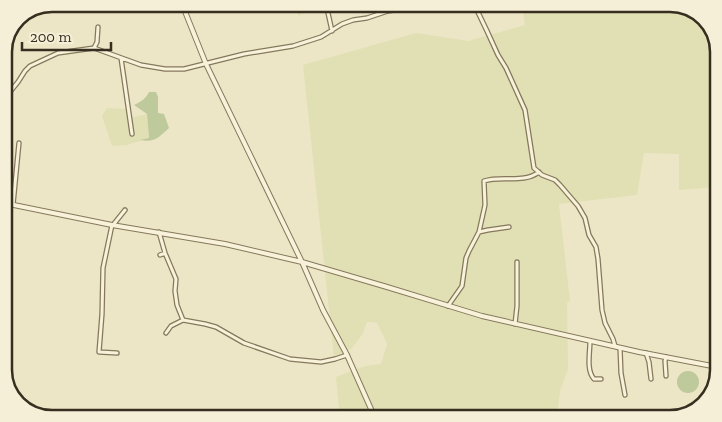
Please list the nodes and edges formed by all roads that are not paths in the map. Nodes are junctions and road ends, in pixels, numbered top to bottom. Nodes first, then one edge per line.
1 (185, 12) edge
2 (328, 12) edge
3 (385, 12) edge
4 (478, 12) edge
5 (98, 27) dead end
6 (332, 31) junction
7 (94, 48) junction
8 (120, 58) junction
9 (206, 64) junction
10 (13, 88) edge
11 (132, 134) dead end
12 (20, 144) dead end
13 (540, 172) junction
14 (13, 205) joint
15 (125, 210) dead end
16 (113, 225) junction
17 (509, 227) dead end
18 (159, 232) junction
19 (479, 232) junction
20 (165, 253) junction
21 (160, 255) dead end
22 (302, 262) junction
23 (517, 262) dead end
24 (448, 306) junction
25 (184, 320) junction
26 (515, 324) junction
27 (166, 333) dead end
28 (590, 341) junction
29 (614, 346) junction
30 (620, 348) junction
31 (646, 353) junction
32 (117, 354) dead end
33 (346, 355) junction
34 (666, 357) junction
35 (710, 366) edge
36 (666, 376) dead end
37 (601, 379) dead end
38 (651, 379) dead end
39 (625, 395) dead end
40 (371, 410) edge

1 - 9 street
2 - 6 street
3 - 6 street
4 - 13 street
5 - 7 street
6 - 9 street
7 - 8 street
7 - 10 street
8 - 9 street
8 - 11 street
9 - 22 street
12 - 14 street
13 - 19 street
13 - 29 street
14 - 16 street
15 - 16 street
16 - 18 street
16 - 32 street
17 - 19 street
18 - 20 street
18 - 22 street
19 - 24 street
20 - 21 street
20 - 25 street
22 - 24 street
22 - 33 street
23 - 26 street
24 - 26 street
25 - 27 street
25 - 33 street
26 - 28 street
28 - 29 street
28 - 37 street
29 - 30 street
30 - 31 street
30 - 39 street
31 - 34 street
31 - 38 street
33 - 40 street
34 - 35 street
34 - 36 street

